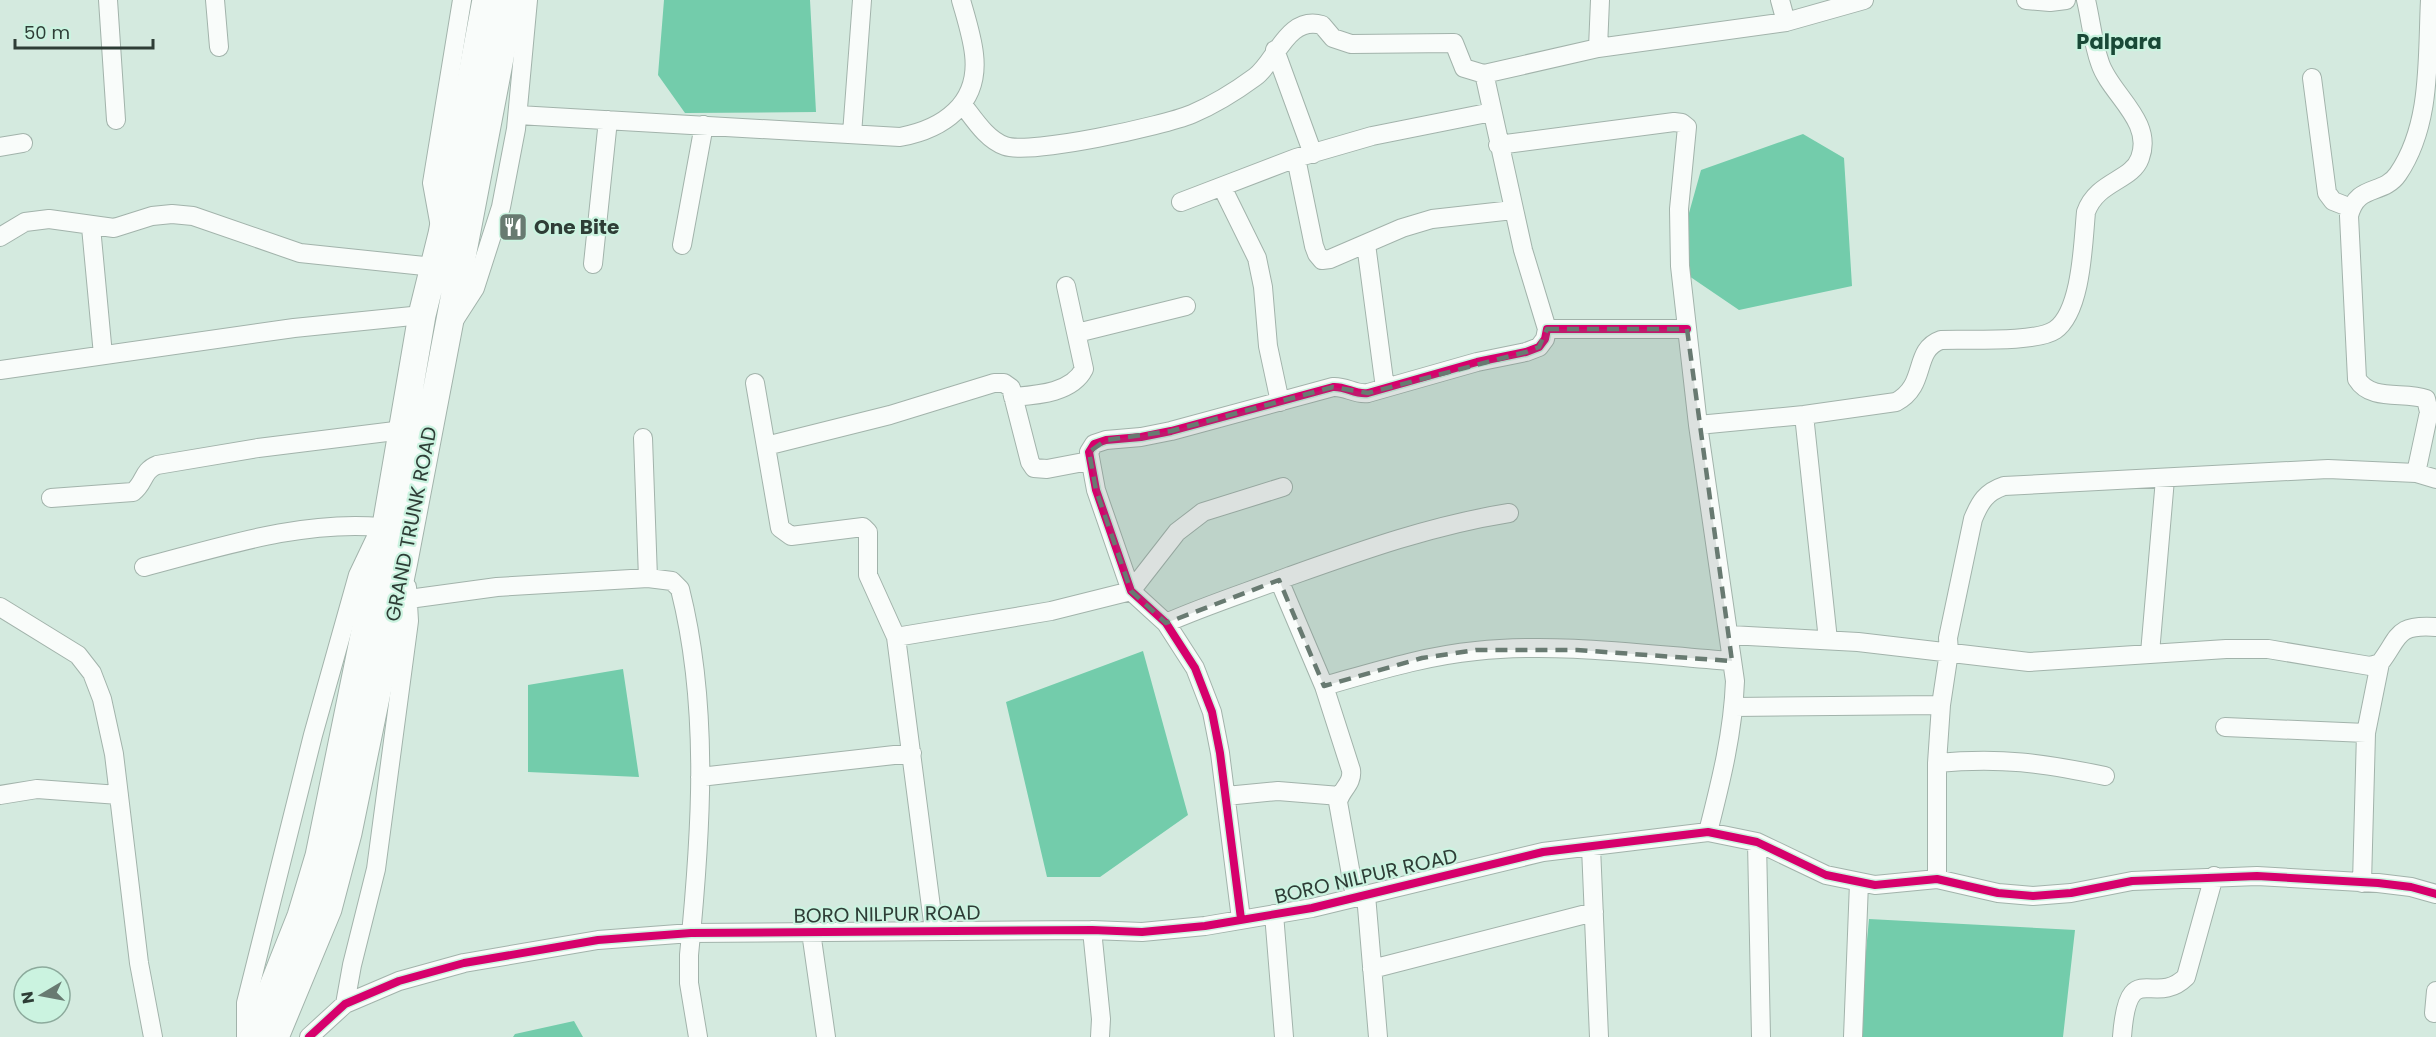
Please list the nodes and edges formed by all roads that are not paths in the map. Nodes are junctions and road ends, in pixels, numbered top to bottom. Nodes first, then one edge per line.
1 (108, 0) edge
2 (215, 0) edge
3 (462, 0) edge
4 (486, 0) edge
5 (511, 0) edge
6 (528, 0) edge
7 (862, 0) edge
8 (962, 0) edge
9 (1600, 0) edge
10 (1780, 0) edge
11 (1864, 0) edge
12 (2026, 0) edge
13 (2066, 0) edge
14 (2086, 0) edge
15 (2430, 0) edge
16 (1786, 22) junction
17 (219, 47) dead end
18 (1598, 48) junction
19 (1275, 50) junction
20 (1484, 74) junction
21 (2312, 78) dead end
22 (963, 105) junction
23 (1492, 112) junction
24 (2429, 114) edge
25 (518, 115) junction
26 (116, 120) dead end
27 (608, 120) junction
28 (704, 125) junction
29 (852, 134) junction
30 (23, 143) dead end
31 (1498, 145) junction
32 (0, 147) edge
33 (1304, 156) junction
34 (1221, 187) junction
35 (1181, 202) dead end
36 (2351, 208) junction
37 (1513, 210) junction
38 (91, 227) junction
39 (442, 234) junction
40 (0, 237) edge
41 (1366, 244) junction
42 (682, 245) dead end
43 (593, 264) dead end
44 (434, 267) junction
45 (1066, 286) dead end
46 (1186, 306) dead end
47 (422, 315) junction
48 (1687, 329) junction
49 (1547, 330) junction
50 (447, 332) junction
51 (1077, 333) junction
52 (103, 356) junction
53 (0, 369) edge
54 (755, 383) dead end
55 (1385, 388) junction
56 (1013, 397) junction
57 (1280, 402) junction
58 (2432, 413) edge
59 (1804, 416) junction
60 (1698, 425) junction
61 (403, 430) junction
62 (643, 438) dead end
63 (766, 446) junction
64 (1089, 461) junction
65 (2416, 473) junction
66 (2165, 478) junction
67 (2436, 479) edge
68 (1283, 487) dead end
69 (51, 498) dead end
70 (1509, 513) dead end
71 (385, 520) junction
72 (404, 561) junction
73 (144, 567) dead end
74 (648, 578) junction
75 (1279, 580) junction
76 (1131, 591) junction
77 (409, 599) junction
78 (0, 608) edge
79 (1166, 623) junction
80 (2436, 627) edge
81 (1730, 635) junction
82 (896, 637) junction
83 (1828, 640) junction
84 (1949, 652) junction
85 (2150, 653) junction
86 (1732, 661) junction
87 (2380, 663) junction
88 (1324, 686) junction
89 (1941, 705) junction
90 (1734, 707) junction
91 (2225, 727) dead end
92 (2366, 733) junction
93 (912, 753) junction
94 (1937, 764) junction
95 (2105, 776) dead end
96 (700, 777) junction
97 (0, 795) edge
98 (119, 795) junction
99 (1226, 796) junction
100 (1340, 796) junction
101 (1708, 832) junction
102 (1757, 842) junction
103 (1591, 847) junction
104 (2214, 876) junction
105 (1938, 879) junction
106 (1859, 883) junction
107 (2362, 883) junction
108 (2436, 894) edge
109 (1361, 896) junction
110 (1594, 912) junction
111 (1274, 914) junction
112 (1240, 919) junction
113 (934, 930) junction
114 (1092, 930) junction
115 (811, 932) junction
116 (691, 933) junction
117 (1372, 969) junction
118 (2436, 991) edge
119 (345, 1004) junction
120 (2434, 1013) dead end
121 (153, 1037) edge
122 (246, 1037) edge
123 (253, 1037) edge
124 (275, 1037) edge
125 (309, 1037) edge
126 (698, 1037) edge
127 (826, 1037) edge
128 (1100, 1037) edge
129 (1284, 1037) edge
130 (1378, 1037) edge
131 (1599, 1037) edge
132 (1761, 1037) edge
133 (1854, 1037) edge
134 (2122, 1037) edge

1 - 26 street
2 - 17 street
3 - 39 street
4 - 39 highway, GRAND TRUNK ROAD
5 - 50 highway, GRAND TRUNK ROAD
6 - 25 street
7 - 29 street
8 - 22 street
9 - 18 street
10 - 16 street
11 - 16 street
12 - 13 street
14 - 59 street
15 - 24 street
16 - 18 street
18 - 20 street
19 - 20 street
19 - 22 street
19 - 33 street
20 - 23 street
21 - 36 street
22 - 29 street
23 - 31 street
23 - 33 street
24 - 36 street
25 - 27 street
25 - 50 street
27 - 28 street
27 - 43 street
28 - 29 street
28 - 42 street
30 - 32 street
31 - 37 street
31 - 48 street
33 - 34 street
33 - 41 street
34 - 35 street
34 - 57 street
36 - 58 street
37 - 41 street
37 - 49 street
38 - 40 street
38 - 44 street
38 - 52 street
39 - 44 highway, GRAND TRUNK ROAD
41 - 55 street
44 - 47 highway, GRAND TRUNK ROAD
45 - 51 street
46 - 51 street
47 - 52 street
47 - 61 highway, GRAND TRUNK ROAD
48 - 49 street
48 - 60 street
49 - 55 street
50 - 72 highway, GRAND TRUNK ROAD
51 - 56 street
52 - 53 street
54 - 63 street
55 - 57 street
56 - 63 street
56 - 64 street
57 - 64 street
58 - 65 street
59 - 60 street
59 - 83 street
60 - 81 street
61 - 69 street
61 - 71 highway, GRAND TRUNK ROAD
62 - 74 street
63 - 82 street
64 - 76 street
65 - 66 street
65 - 67 street
66 - 84 street
66 - 85 street
68 - 76 street
70 - 75 street
71 - 73 street
71 - 122 street
71 - 123 highway, GRAND TRUNK ROAD
72 - 77 street
72 - 124 highway, GRAND TRUNK ROAD
74 - 77 street
74 - 96 street
75 - 79 street
75 - 88 street
76 - 79 street
76 - 82 street
77 - 119 street
78 - 98 street
79 - 99 street
80 - 87 street
81 - 83 street
81 - 86 street
82 - 93 street
83 - 84 street
84 - 85 street
84 - 89 street
85 - 87 street
86 - 88 street
86 - 90 street
87 - 92 street
88 - 100 street
89 - 90 street
89 - 94 street
90 - 101 street
91 - 92 street
92 - 107 street
93 - 96 street
93 - 113 street
94 - 95 street
94 - 105 street
96 - 116 street
97 - 98 street
98 - 121 street
99 - 100 street
99 - 112 street
100 - 109 street
101 - 102 street, BORO NILPUR ROAD
101 - 103 street, BORO NILPUR ROAD
102 - 106 street, BORO NILPUR ROAD
102 - 132 street
103 - 109 street, BORO NILPUR ROAD
103 - 110 street
104 - 105 street, BORO NILPUR ROAD
104 - 107 street, BORO NILPUR ROAD
104 - 134 street
105 - 106 street, BORO NILPUR ROAD
106 - 133 street
107 - 108 street, BORO NILPUR ROAD
109 - 111 street, BORO NILPUR ROAD
109 - 117 street
110 - 117 street
110 - 131 street
111 - 112 street, BORO NILPUR ROAD
111 - 129 street
112 - 114 street, BORO NILPUR ROAD
113 - 114 street, BORO NILPUR ROAD
113 - 115 street, BORO NILPUR ROAD
114 - 128 street
115 - 116 street, BORO NILPUR ROAD
115 - 127 street
116 - 119 street, BORO NILPUR ROAD
116 - 126 street
117 - 130 street
118 - 120 street
119 - 125 street, BORO NILPUR ROAD

